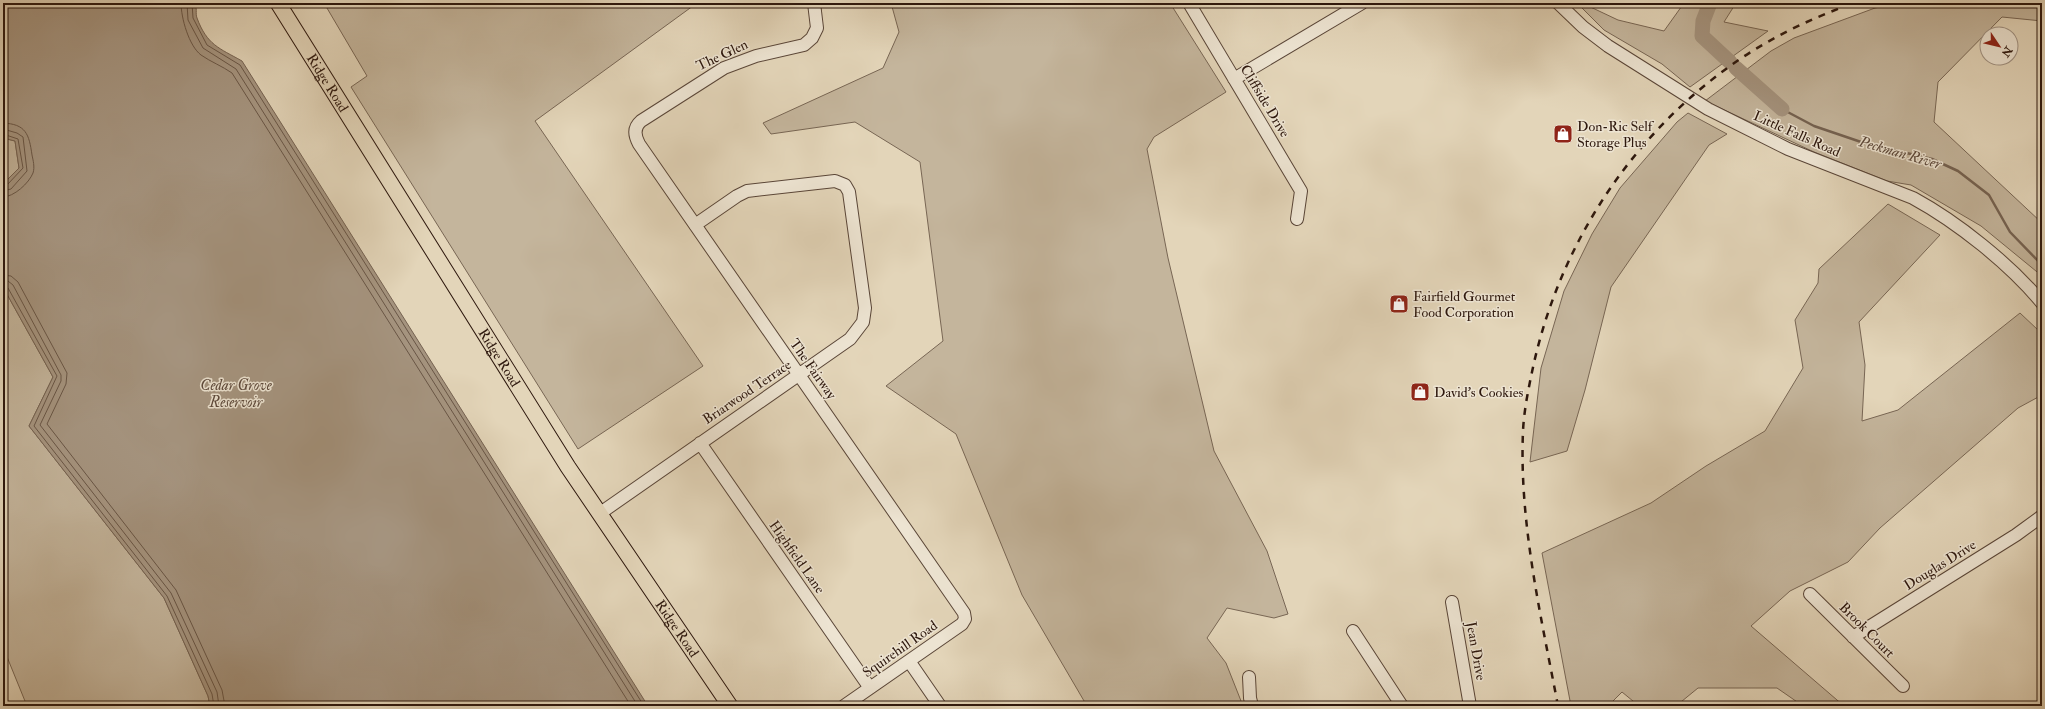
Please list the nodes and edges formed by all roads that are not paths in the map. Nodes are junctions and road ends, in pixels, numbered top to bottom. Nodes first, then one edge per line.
1 (278, 3) edge
2 (814, 3) edge
3 (1189, 3) edge
4 (1362, 3) edge
5 (1558, 3) edge
6 (1234, 79) junction
7 (639, 144) joint
8 (1297, 219) dead end
9 (695, 225) junction
10 (2042, 303) edge
11 (799, 375) junction
12 (700, 443) junction
13 (599, 514) junction
14 (2042, 516) edge
15 (1810, 594) dead end
16 (1452, 602) dead end
17 (963, 611) joint
18 (1353, 631) dead end
19 (1853, 637) junction
20 (909, 661) junction
21 (1249, 677) dead end
22 (1904, 686) dead end
23 (870, 688) junction
24 (730, 706) edge
25 (844, 706) edge
26 (940, 706) edge
27 (1252, 706) edge
28 (1402, 706) edge
29 (1470, 706) edge

1 - 13 main road, Ridge Road
2 - 7 street, The Glen
3 - 6 street, Cliffside Drive
4 - 6 street
5 - 10 street, Little Falls Road
6 - 8 street, Cliffside Drive
7 - 9 street, The Fairway
9 - 11 street, The Fairway
9 - 11 street, Briarwood Terrace
11 - 12 street, Briarwood Terrace
11 - 17 street, The Fairway
12 - 13 street, Briarwood Terrace
12 - 23 street, Highfield Lane
13 - 24 main road, Ridge Road
14 - 19 street, Douglas Drive
15 - 19 street, Brook Court
16 - 29 street, Jean Drive
17 - 20 street, Squirehill Road
18 - 28 street
19 - 22 street, Brook Court
20 - 23 street, Squirehill Road
20 - 26 street
21 - 27 street
23 - 25 street, Squirehill Road

